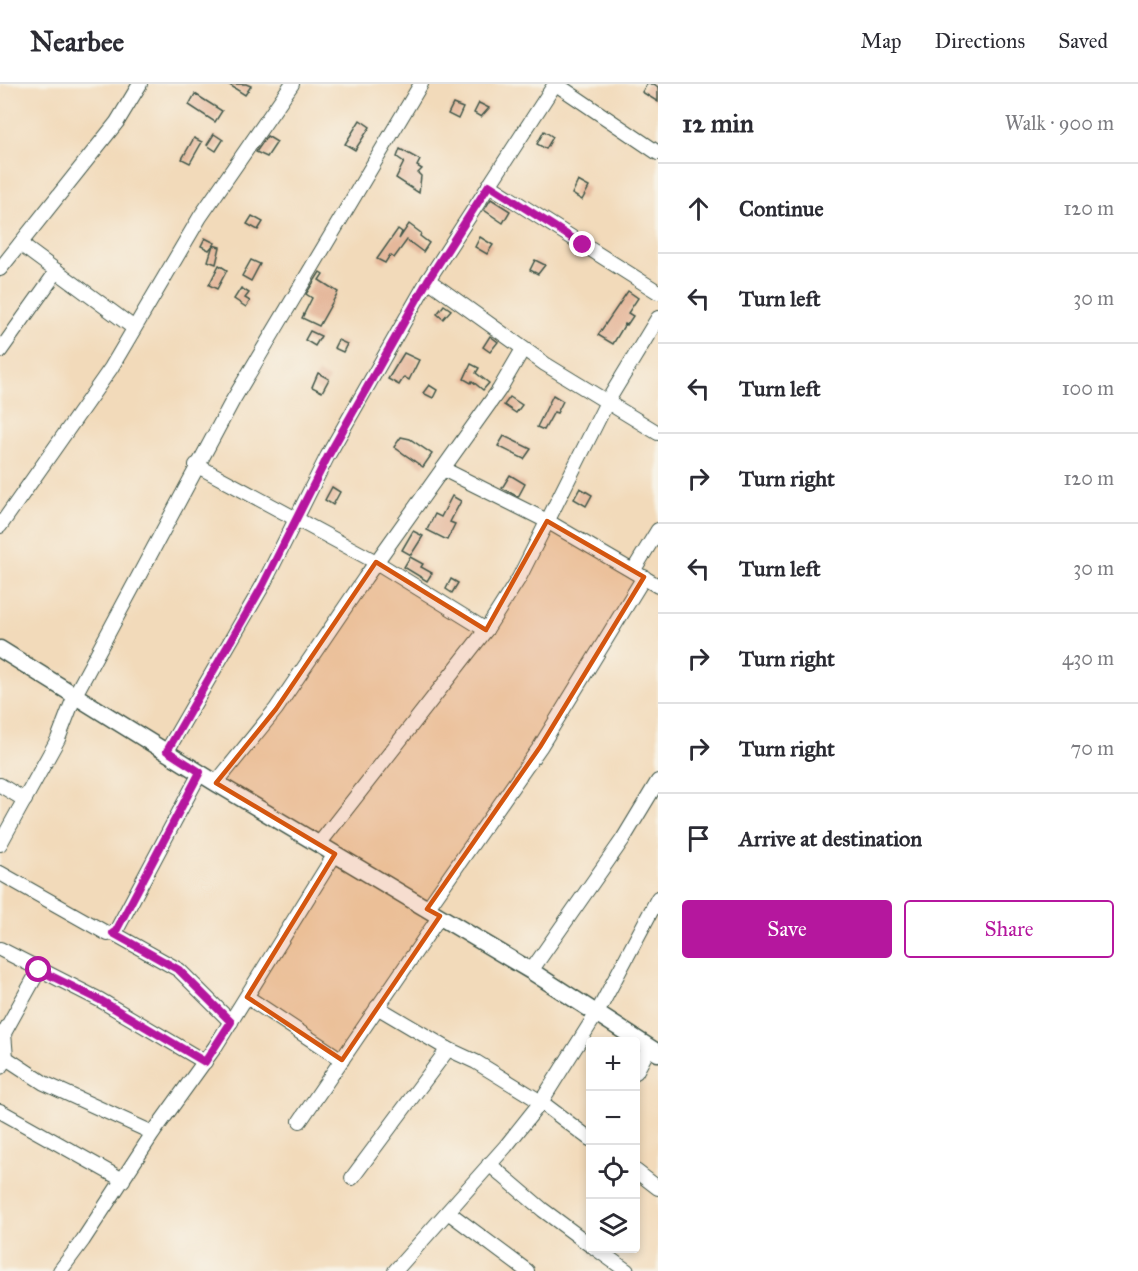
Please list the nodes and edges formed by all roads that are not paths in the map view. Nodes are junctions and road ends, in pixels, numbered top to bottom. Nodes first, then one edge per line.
1 (140, 84) edge
2 (292, 84) edge
3 (555, 84) edge
4 (414, 86) edge
5 (658, 153) edge
6 (489, 185) junction
7 (20, 244) junction
8 (0, 269) edge
9 (57, 271) junction
10 (428, 280) junction
11 (658, 292) edge
12 (658, 318) edge
13 (134, 328) junction
14 (523, 349) junction
15 (0, 351) edge
16 (607, 402) junction
17 (658, 434) edge
18 (196, 465) junction
19 (443, 469) junction
20 (296, 520) junction
21 (547, 521) junction
22 (0, 526) edge
23 (658, 530) edge
24 (376, 562) junction
25 (638, 574) junction
26 (658, 586) edge
27 (486, 630) junction
28 (0, 649) edge
29 (75, 694) junction
30 (167, 751) junction
31 (200, 772) junction
32 (658, 781) edge
33 (216, 783) junction
34 (0, 785) edge
35 (25, 800) junction
36 (0, 844) edge
37 (319, 844) junction
38 (335, 854) junction
39 (0, 873) edge
40 (658, 898) edge
41 (433, 913) junction
42 (113, 933) junction
43 (0, 949) edge
44 (39, 970) junction
45 (531, 971) junction
46 (247, 997) junction
47 (377, 1007) junction
48 (597, 1014) junction
49 (231, 1022) junction
50 (448, 1049) junction
51 (654, 1050) edge
52 (342, 1060) junction
53 (205, 1062) junction
54 (3, 1063) edge
55 (640, 1067) edge
56 (541, 1102) junction
57 (0, 1111) edge
58 (300, 1121) dead end
59 (153, 1133) junction
60 (586, 1135) edge
61 (489, 1164) junction
62 (640, 1174) edge
63 (352, 1178) dead end
64 (123, 1180) junction
65 (658, 1188) edge
66 (448, 1212) junction
67 (586, 1241) edge
68 (602, 1253) edge
69 (60, 1271) edge
70 (395, 1271) edge
71 (527, 1271) edge
72 (627, 1271) edge

1 - 7 street
2 - 13 street
3 - 5 street
3 - 6 street
4 - 18 street
6 - 10 street
6 - 11 street
7 - 8 street
7 - 9 street
9 - 13 street
9 - 15 street
10 - 14 street
10 - 20 street
12 - 16 street
13 - 22 street
14 - 16 street
14 - 19 street
16 - 17 street
16 - 21 street
18 - 20 street
18 - 29 street
19 - 21 street
19 - 24 street
20 - 24 street
20 - 30 street
21 - 25 street
21 - 27 street
23 - 25 street
24 - 27 street
24 - 33 street
25 - 26 street
25 - 41 street
27 - 37 street
28 - 29 main road
29 - 30 main road
29 - 35 street
30 - 31 main road
31 - 33 main road
31 - 42 street
32 - 45 street
33 - 37 main road
34 - 35 street
35 - 36 street
37 - 38 main road
38 - 41 main road
38 - 46 street
39 - 42 street
40 - 48 street
41 - 45 main road
41 - 47 street
42 - 49 street
43 - 44 street
44 - 53 street
44 - 54 street
45 - 48 main road
46 - 49 street
46 - 52 street
47 - 50 street
47 - 52 street
48 - 51 main road
48 - 56 street
49 - 53 street
50 - 56 street
50 - 63 street
51 - 55 street
52 - 58 street
53 - 59 street
54 - 59 street
56 - 60 street
56 - 61 street
57 - 64 street
59 - 64 street
61 - 66 street
61 - 67 street
62 - 65 street
64 - 69 street
66 - 70 street
66 - 71 street
68 - 72 street

